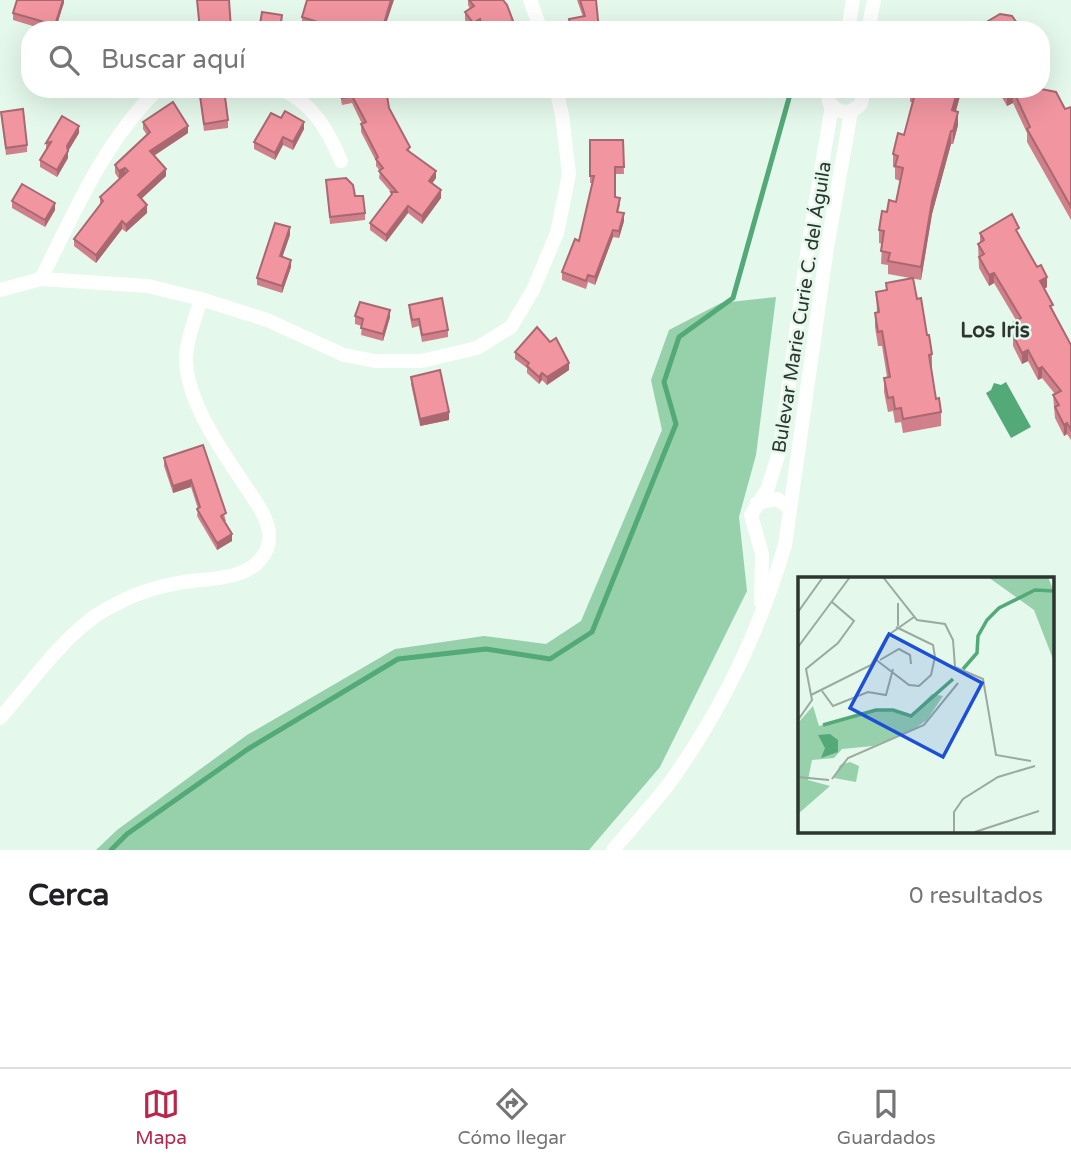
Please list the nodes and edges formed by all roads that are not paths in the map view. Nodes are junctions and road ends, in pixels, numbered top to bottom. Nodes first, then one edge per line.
1 (530, 0) edge
2 (853, 0) edge
3 (874, 0) edge
4 (538, 21) edge
5 (850, 21) edge
6 (870, 21) edge
7 (149, 98) edge
8 (294, 98) edge
9 (558, 98) edge
10 (828, 98) edge
11 (862, 98) edge
12 (832, 106) junction
13 (851, 112) junction
14 (341, 161) dead end
15 (41, 279) junction
16 (0, 290) edge
17 (201, 299) junction
18 (757, 503) junction
19 (790, 517) junction
20 (754, 525) junction
21 (761, 610) junction
22 (0, 718) edge
23 (612, 850) edge

1 - 4 street
2 - 5 street
3 - 6 street
7 - 15 street
8 - 14 street
9 - 17 street
10 - 12 street
11 - 13 street, Bulevar Marie Curie C. del Águila
12 - 13 street
12 - 18 street, Bulevar Marie Curie C. del Águila
13 - 19 street, Bulevar Marie Curie C. del Águila
15 - 16 street
15 - 17 street
17 - 22 street
18 - 19 street
18 - 20 street, Bulevar Marie Curie C. del Águila
19 - 20 street
19 - 21 street, Bulevar Marie Curie C. del Águila
20 - 21 street, Bulevar Marie Curie C. del Águila
21 - 23 street, Bulevar Marie Curie C. del Águila

